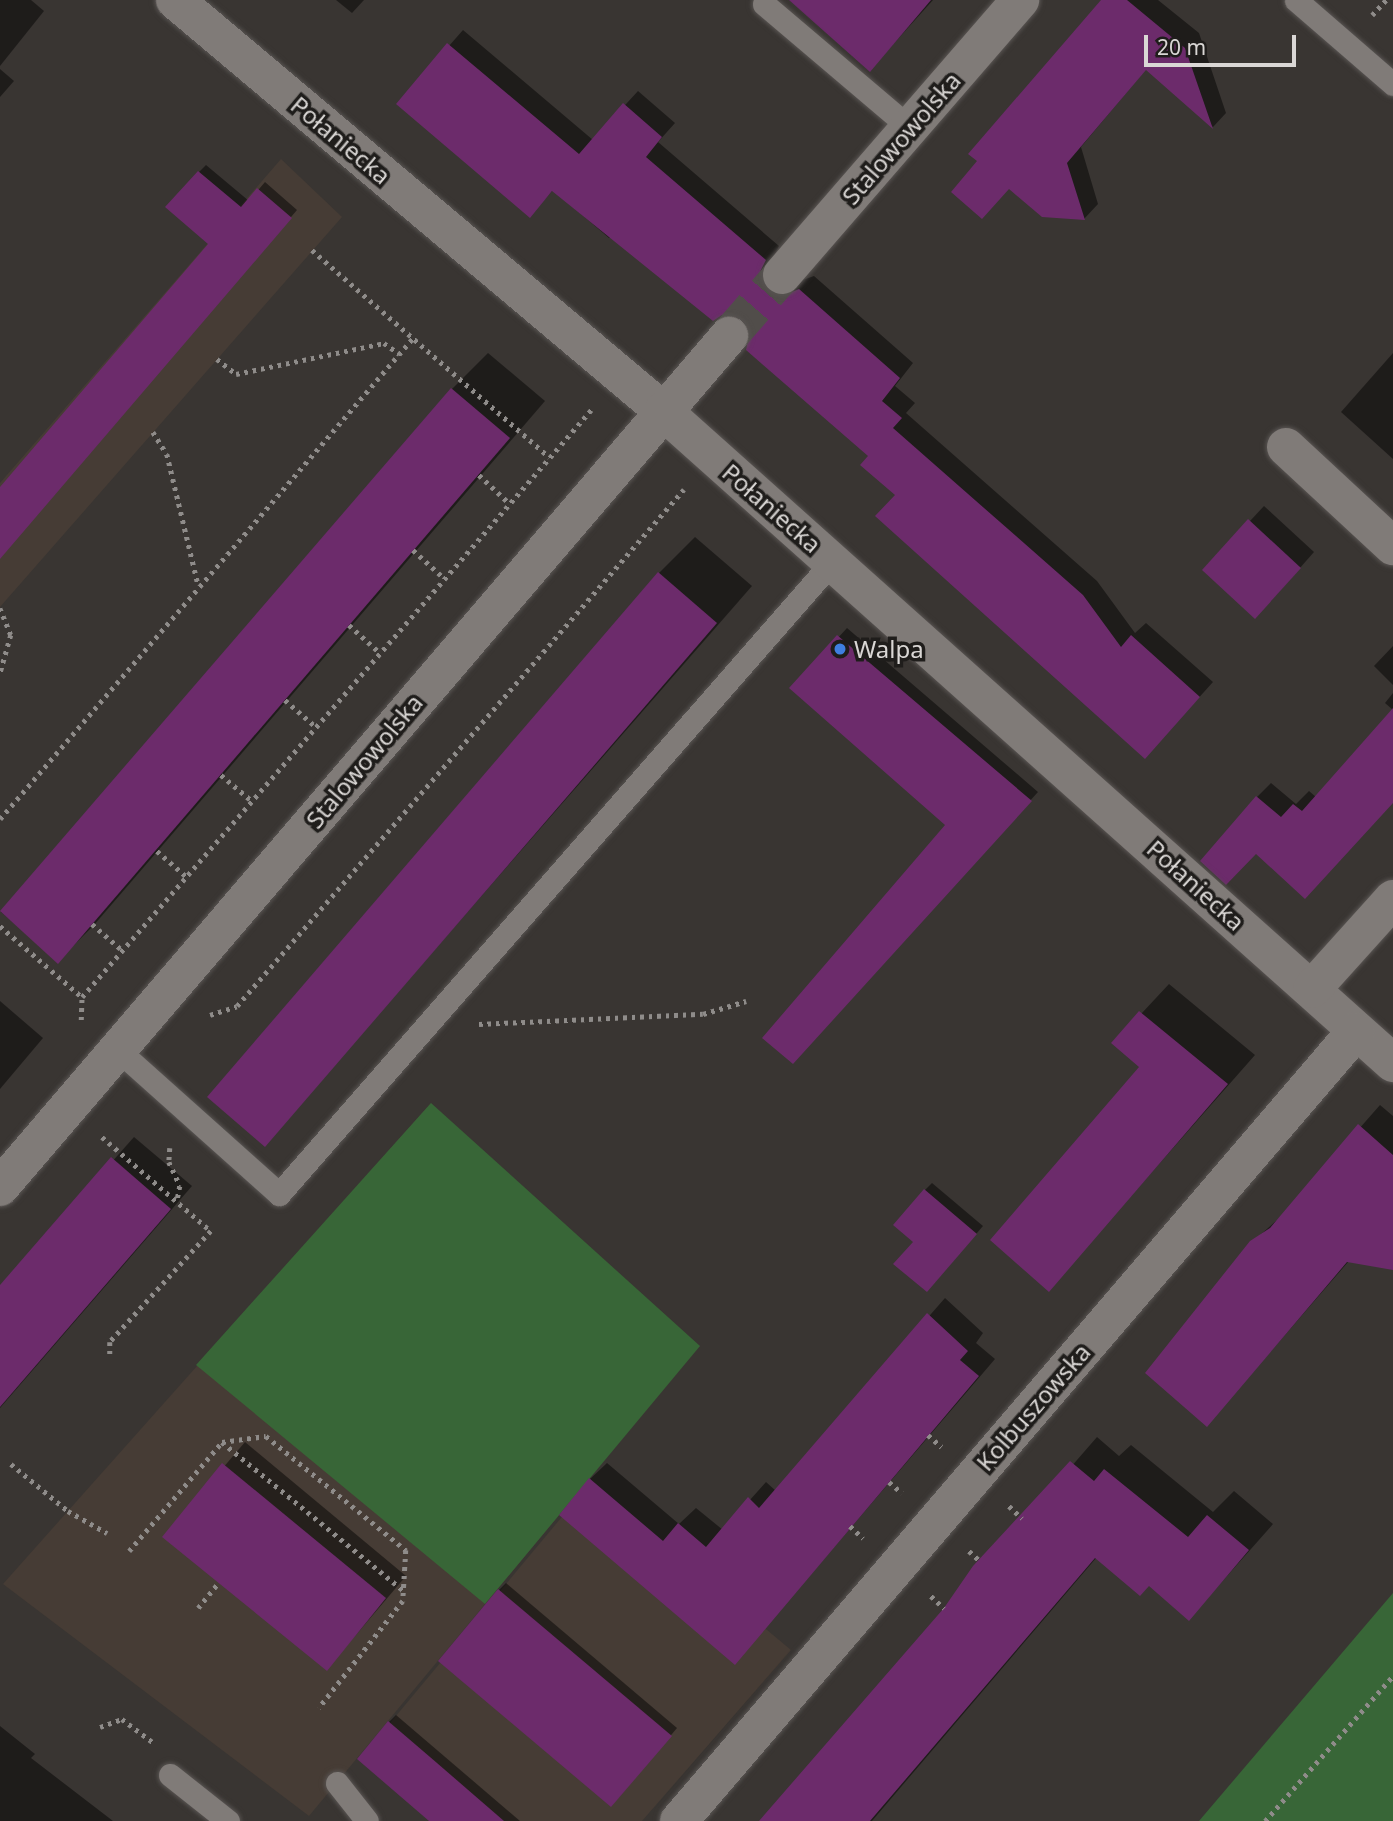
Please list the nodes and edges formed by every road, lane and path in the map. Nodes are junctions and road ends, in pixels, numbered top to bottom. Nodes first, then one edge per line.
1 (175, 0) edge
2 (1020, 0) edge
3 (1296, 0) edge
4 (764, 4) dead end
5 (1393, 84) edge
6 (910, 128) junction
7 (312, 250) dead end
8 (782, 275) tunnel mouth
9 (729, 336) tunnel mouth
10 (413, 338) junction
11 (400, 354) junction
12 (218, 359) dead end
13 (597, 402) dead end
14 (663, 411) junction
15 (153, 432) dead end
16 (1286, 447) dead end
17 (549, 457) junction
18 (479, 475) dead end
19 (688, 484) dead end
20 (509, 503) junction
21 (1393, 546) edge
22 (414, 550) dead end
23 (832, 561) junction
24 (444, 578) junction
25 (198, 585) junction
26 (0, 608) edge
27 (349, 625) dead end
28 (379, 652) junction
29 (0, 674) edge
30 (285, 700) dead end
31 (315, 726) junction
32 (221, 775) dead end
33 (251, 800) junction
34 (0, 819) edge
35 (157, 851) dead end
36 (186, 876) junction
37 (1393, 899) edge
38 (92, 924) dead end
39 (0, 926) edge
40 (122, 950) junction
41 (1312, 989) junction
42 (82, 997) junction
43 (746, 1002) dead end
44 (201, 1018) dead end
45 (81, 1025) dead end
46 (426, 1026) junction
47 (1356, 1031) junction
48 (118, 1050) junction
49 (1393, 1063) edge
50 (95, 1131) dead end
51 (0, 1188) edge
52 (110, 1355) dead end
53 (222, 1442) junction
54 (11, 1464) dead end
55 (107, 1533) dead end
56 (129, 1551) dead end
57 (218, 1583) dead end
58 (404, 1591) junction
59 (198, 1608) dead end
60 (1393, 1676) edge
61 (319, 1708) dead end
62 (100, 1727) dead end
63 (170, 1775) joint
64 (337, 1783) dead end
65 (228, 1821) edge
66 (367, 1821) edge
67 (679, 1821) edge
68 (1265, 1821) edge

1 - 14 street, Połaniecka
2 - 6 street, Stalowowolska
3 - 5 lane
4 - 6 lane
6 - 8 street, Stalowowolska
7 - 10 path
9 - 14 street, Stalowowolska
10 - 11 path
10 - 17 path
11 - 12 path
11 - 25 path
13 - 17 path
14 - 23 street, Połaniecka
14 - 48 street, Stalowowolska
15 - 25 path
16 - 21 street
17 - 20 path
18 - 20 path
19 - 44 path
20 - 24 path
22 - 24 path
23 - 41 street, Połaniecka
23 - 46 lane
24 - 28 path
25 - 34 path
26 - 29 path
27 - 28 path
28 - 31 path
30 - 31 path
31 - 33 path
32 - 33 path
33 - 36 path
35 - 36 path
36 - 40 path
37 - 41 street
38 - 40 path
39 - 42 path
40 - 42 path
41 - 47 street, Połaniecka
42 - 45 path
43 - 46 path
46 - 48 lane
47 - 49 street
47 - 67 street, Kolbuszowska
48 - 51 street, Stalowowolska
50 - 52 path
53 - 56 path
53 - 58 path
53 - 58 path
54 - 55 path
57 - 59 path
58 - 61 path
60 - 68 path
62 - 63 path
63 - 65 lane
64 - 66 lane

